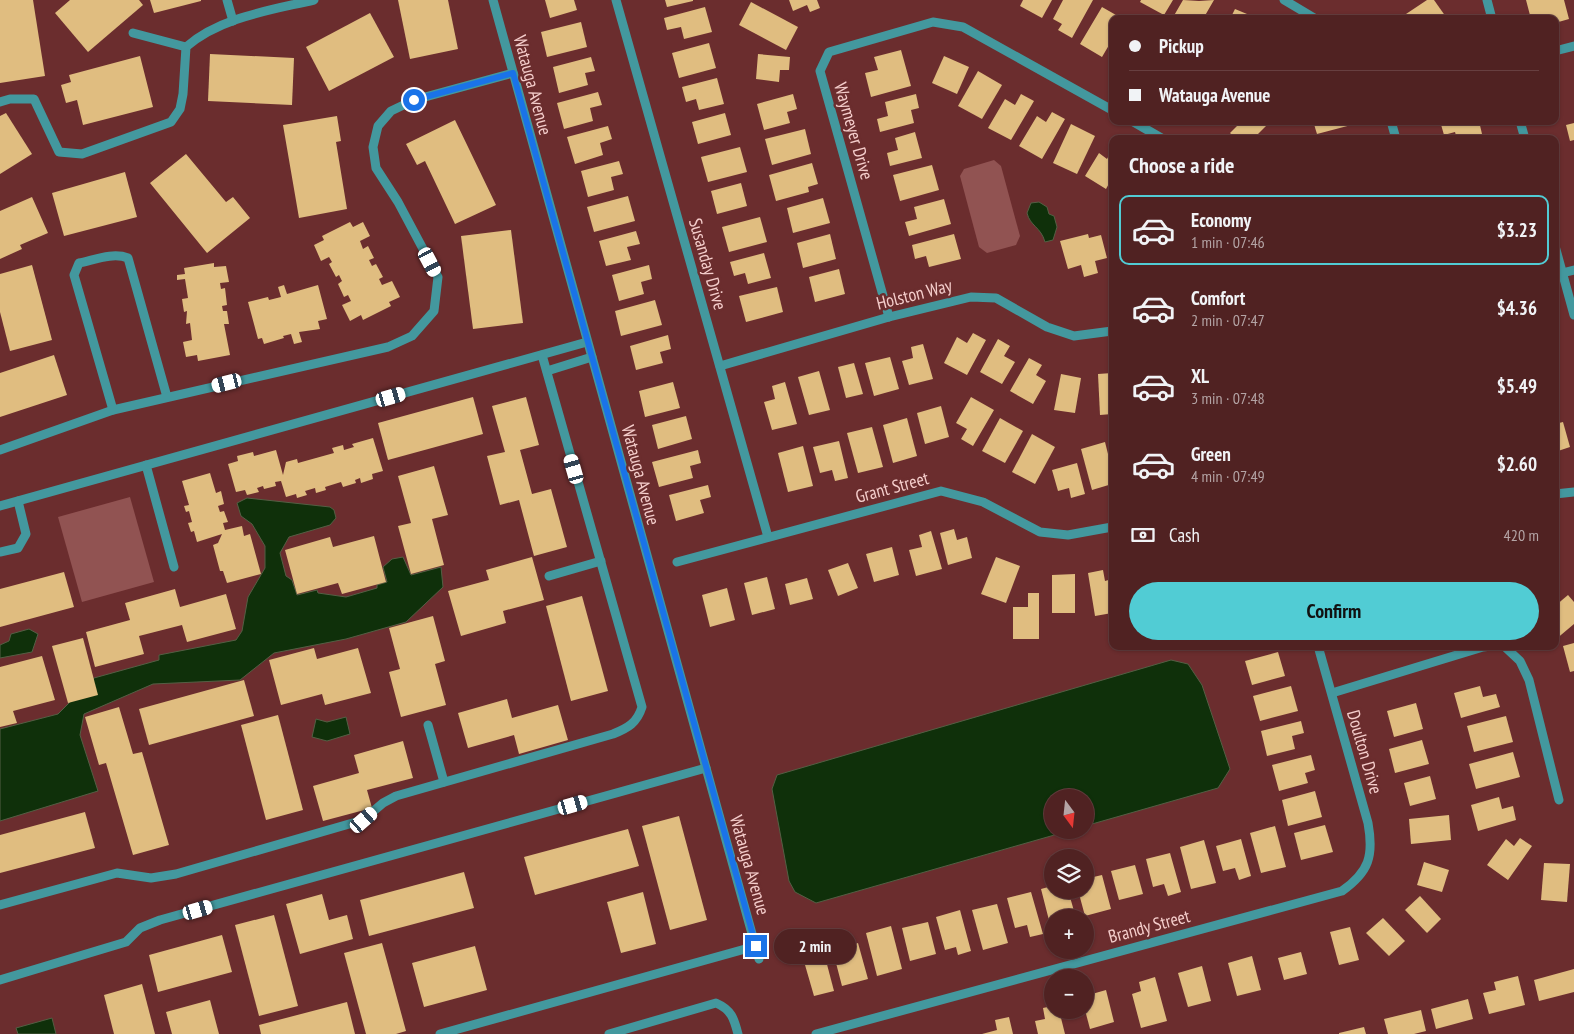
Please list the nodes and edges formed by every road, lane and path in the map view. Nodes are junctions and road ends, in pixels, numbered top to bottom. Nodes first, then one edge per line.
1 (227, 0) edge
2 (314, 0) edge
3 (493, 0) edge
4 (616, 0) edge
5 (1284, 0) edge
6 (1487, 0) edge
7 (1309, 15) edge
8 (1491, 15) edge
9 (233, 21) junction
10 (133, 33) dead end
11 (1574, 46) edge
12 (186, 47) junction
13 (1559, 50) edge
14 (513, 73) junction
15 (0, 102) edge
16 (1109, 108) edge
17 (1139, 125) edge
18 (1156, 135) edge
19 (1559, 261) edge
20 (1574, 270) edge
21 (1562, 273) junction
22 (1574, 315) edge
23 (889, 317) junction
24 (1109, 330) edge
25 (587, 342) junction
26 (542, 355) junction
27 (592, 357) junction
28 (720, 366) junction
29 (546, 371) junction
30 (168, 397) junction
31 (112, 410) junction
32 (0, 450) edge
33 (146, 465) junction
34 (1574, 492) edge
35 (1559, 494) edge
36 (18, 501) junction
37 (0, 506) edge
38 (1109, 528) edge
39 (768, 537) junction
40 (0, 552) edge
41 (601, 561) junction
42 (677, 562) dead end
43 (174, 568) dead end
44 (549, 576) dead end
45 (1319, 650) edge
46 (1473, 650) edge
47 (1508, 650) edge
48 (1332, 693) junction
49 (428, 724) dead end
50 (706, 768) junction
51 (444, 782) junction
52 (1559, 800) dead end
53 (1367, 867) joint
54 (0, 905) edge
55 (756, 946) junction
56 (759, 959) dead end
57 (0, 980) edge
58 (440, 1034) edge
59 (609, 1034) edge
60 (738, 1034) edge
61 (816, 1034) edge

1 - 9 street
2 - 9 street
3 - 14 street, Watauga Avenue
4 - 28 street, Susanday Drive
5 - 7 street
6 - 8 street
9 - 12 street
10 - 12 street
11 - 13 street
12 - 15 street
14 - 25 street, Watauga Avenue
14 - 30 street
16 - 23 street, Waymeyer Drive
17 - 18 street
19 - 21 street
20 - 21 street
21 - 22 street
23 - 24 street, Holston Way
23 - 28 street, Holston Way
25 - 26 street
25 - 27 street, Watauga Avenue
26 - 29 street
26 - 33 street
27 - 29 street
27 - 50 street, Watauga Avenue
28 - 39 street, Susanday Drive
29 - 41 street
30 - 31 street
30 - 31 street
31 - 32 street
33 - 36 street
33 - 43 street
34 - 35 street
36 - 37 street
36 - 40 street
38 - 39 street, Grant Street
39 - 42 street, Grant Street
41 - 44 street
41 - 51 street
45 - 48 street, Doulton Drive
46 - 48 street
47 - 52 street
48 - 53 street, Doulton Drive
49 - 51 street
50 - 55 street, Watauga Avenue
50 - 57 street
51 - 54 street
53 - 61 street, Brandy Street
55 - 56 street, Watauga Avenue
55 - 58 street
59 - 60 street

